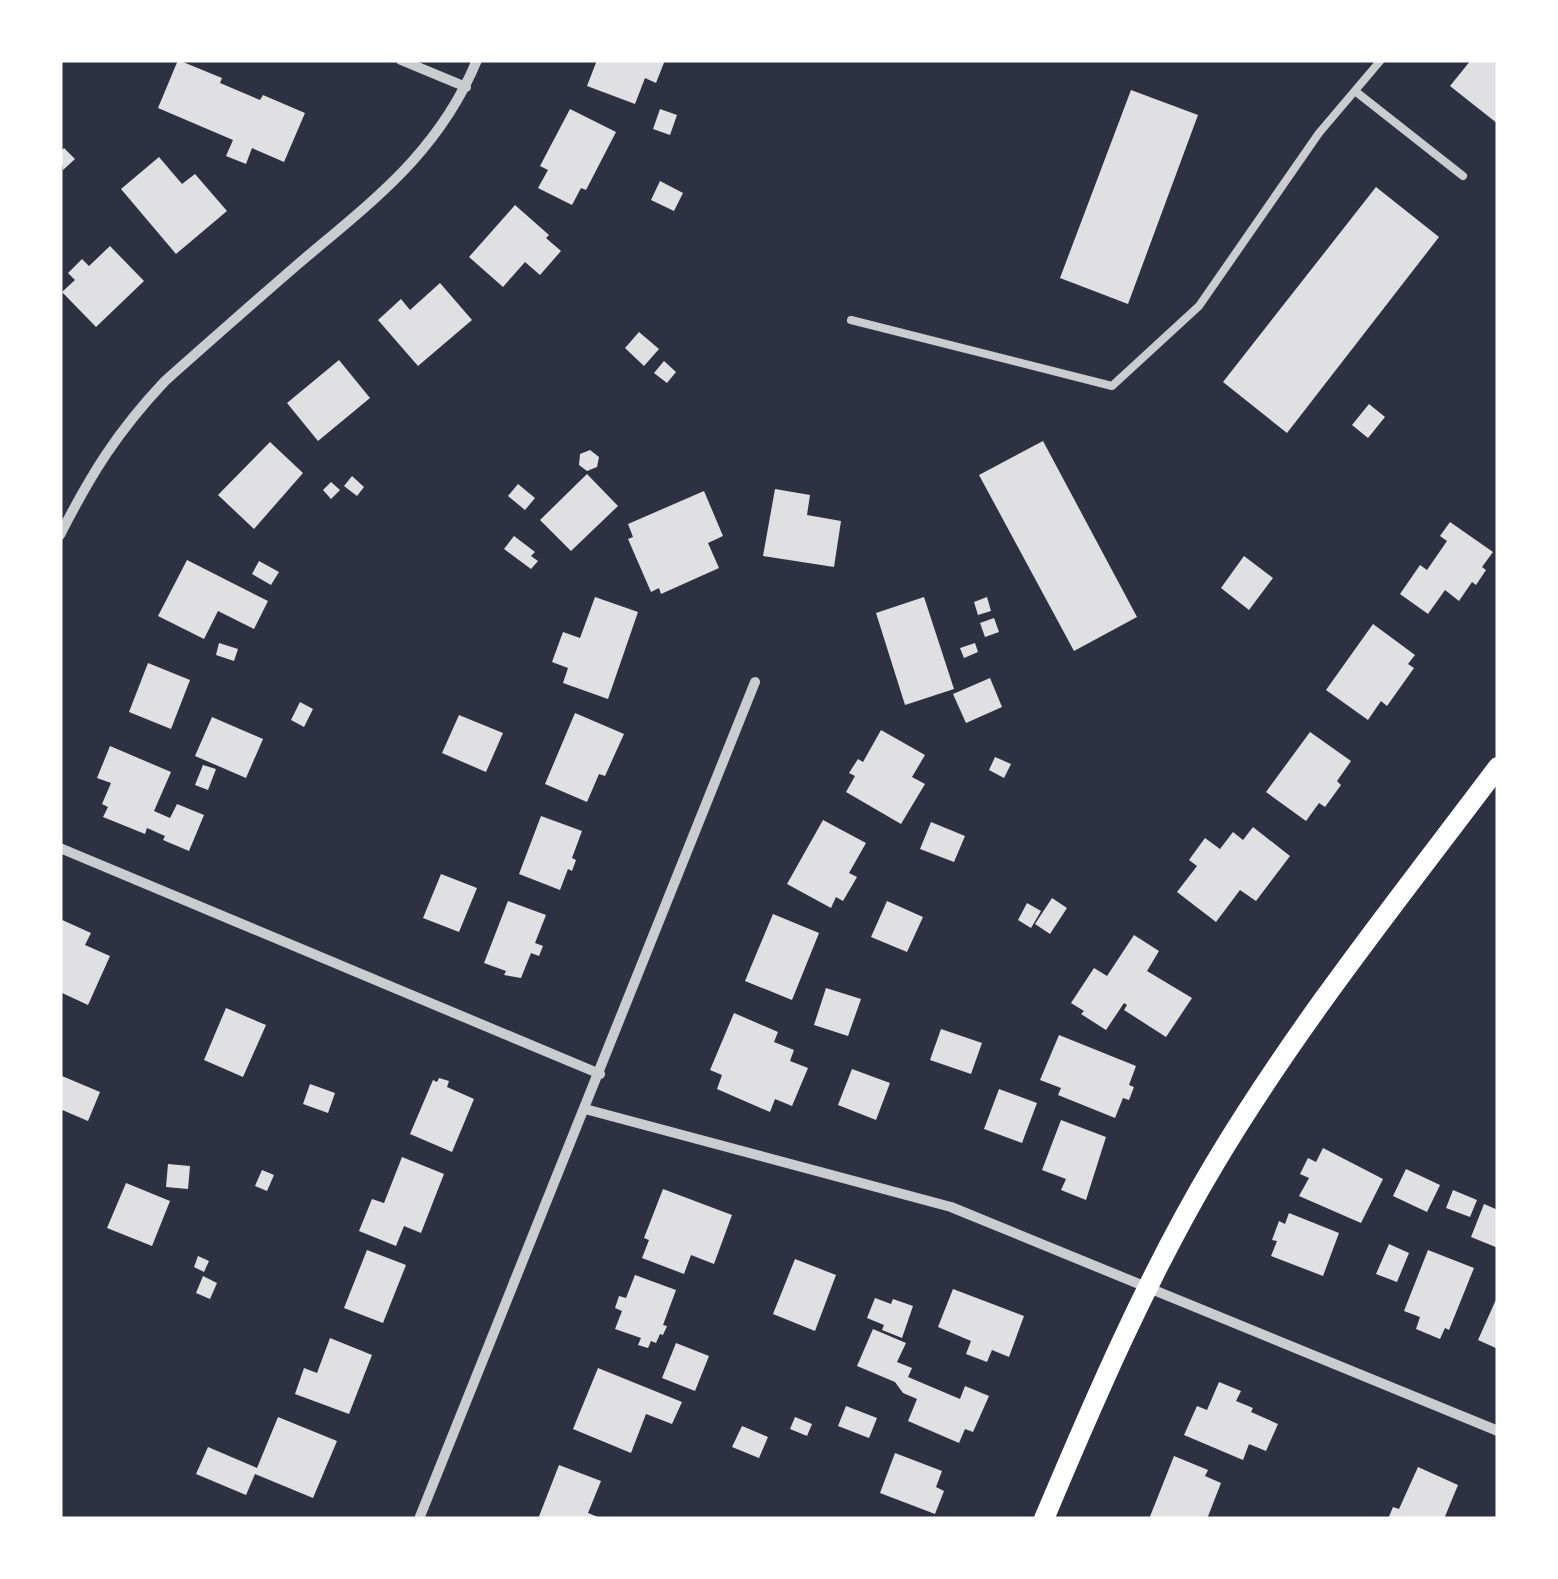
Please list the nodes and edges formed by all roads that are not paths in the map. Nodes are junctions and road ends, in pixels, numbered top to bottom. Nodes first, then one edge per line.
1 (401, 60) edge
2 (477, 60) edge
3 (1381, 60) edge
4 (466, 88) junction
5 (1354, 91) junction
6 (1463, 176) dead end
7 (851, 320) dead end
8 (60, 535) edge
9 (755, 682) dead end
10 (1498, 767) edge
11 (60, 848) edge
12 (600, 1074) junction
13 (585, 1109) junction
14 (1148, 1288) junction
15 (1498, 1430) edge
16 (419, 1519) edge
17 (1044, 1519) edge

1 - 4 street
2 - 4 street
3 - 5 lane
4 - 8 street
5 - 6 lane
5 - 7 lane
9 - 12 street
10 - 14 main road
11 - 12 street
12 - 13 street
13 - 14 street
13 - 16 street
14 - 15 street
14 - 17 main road

